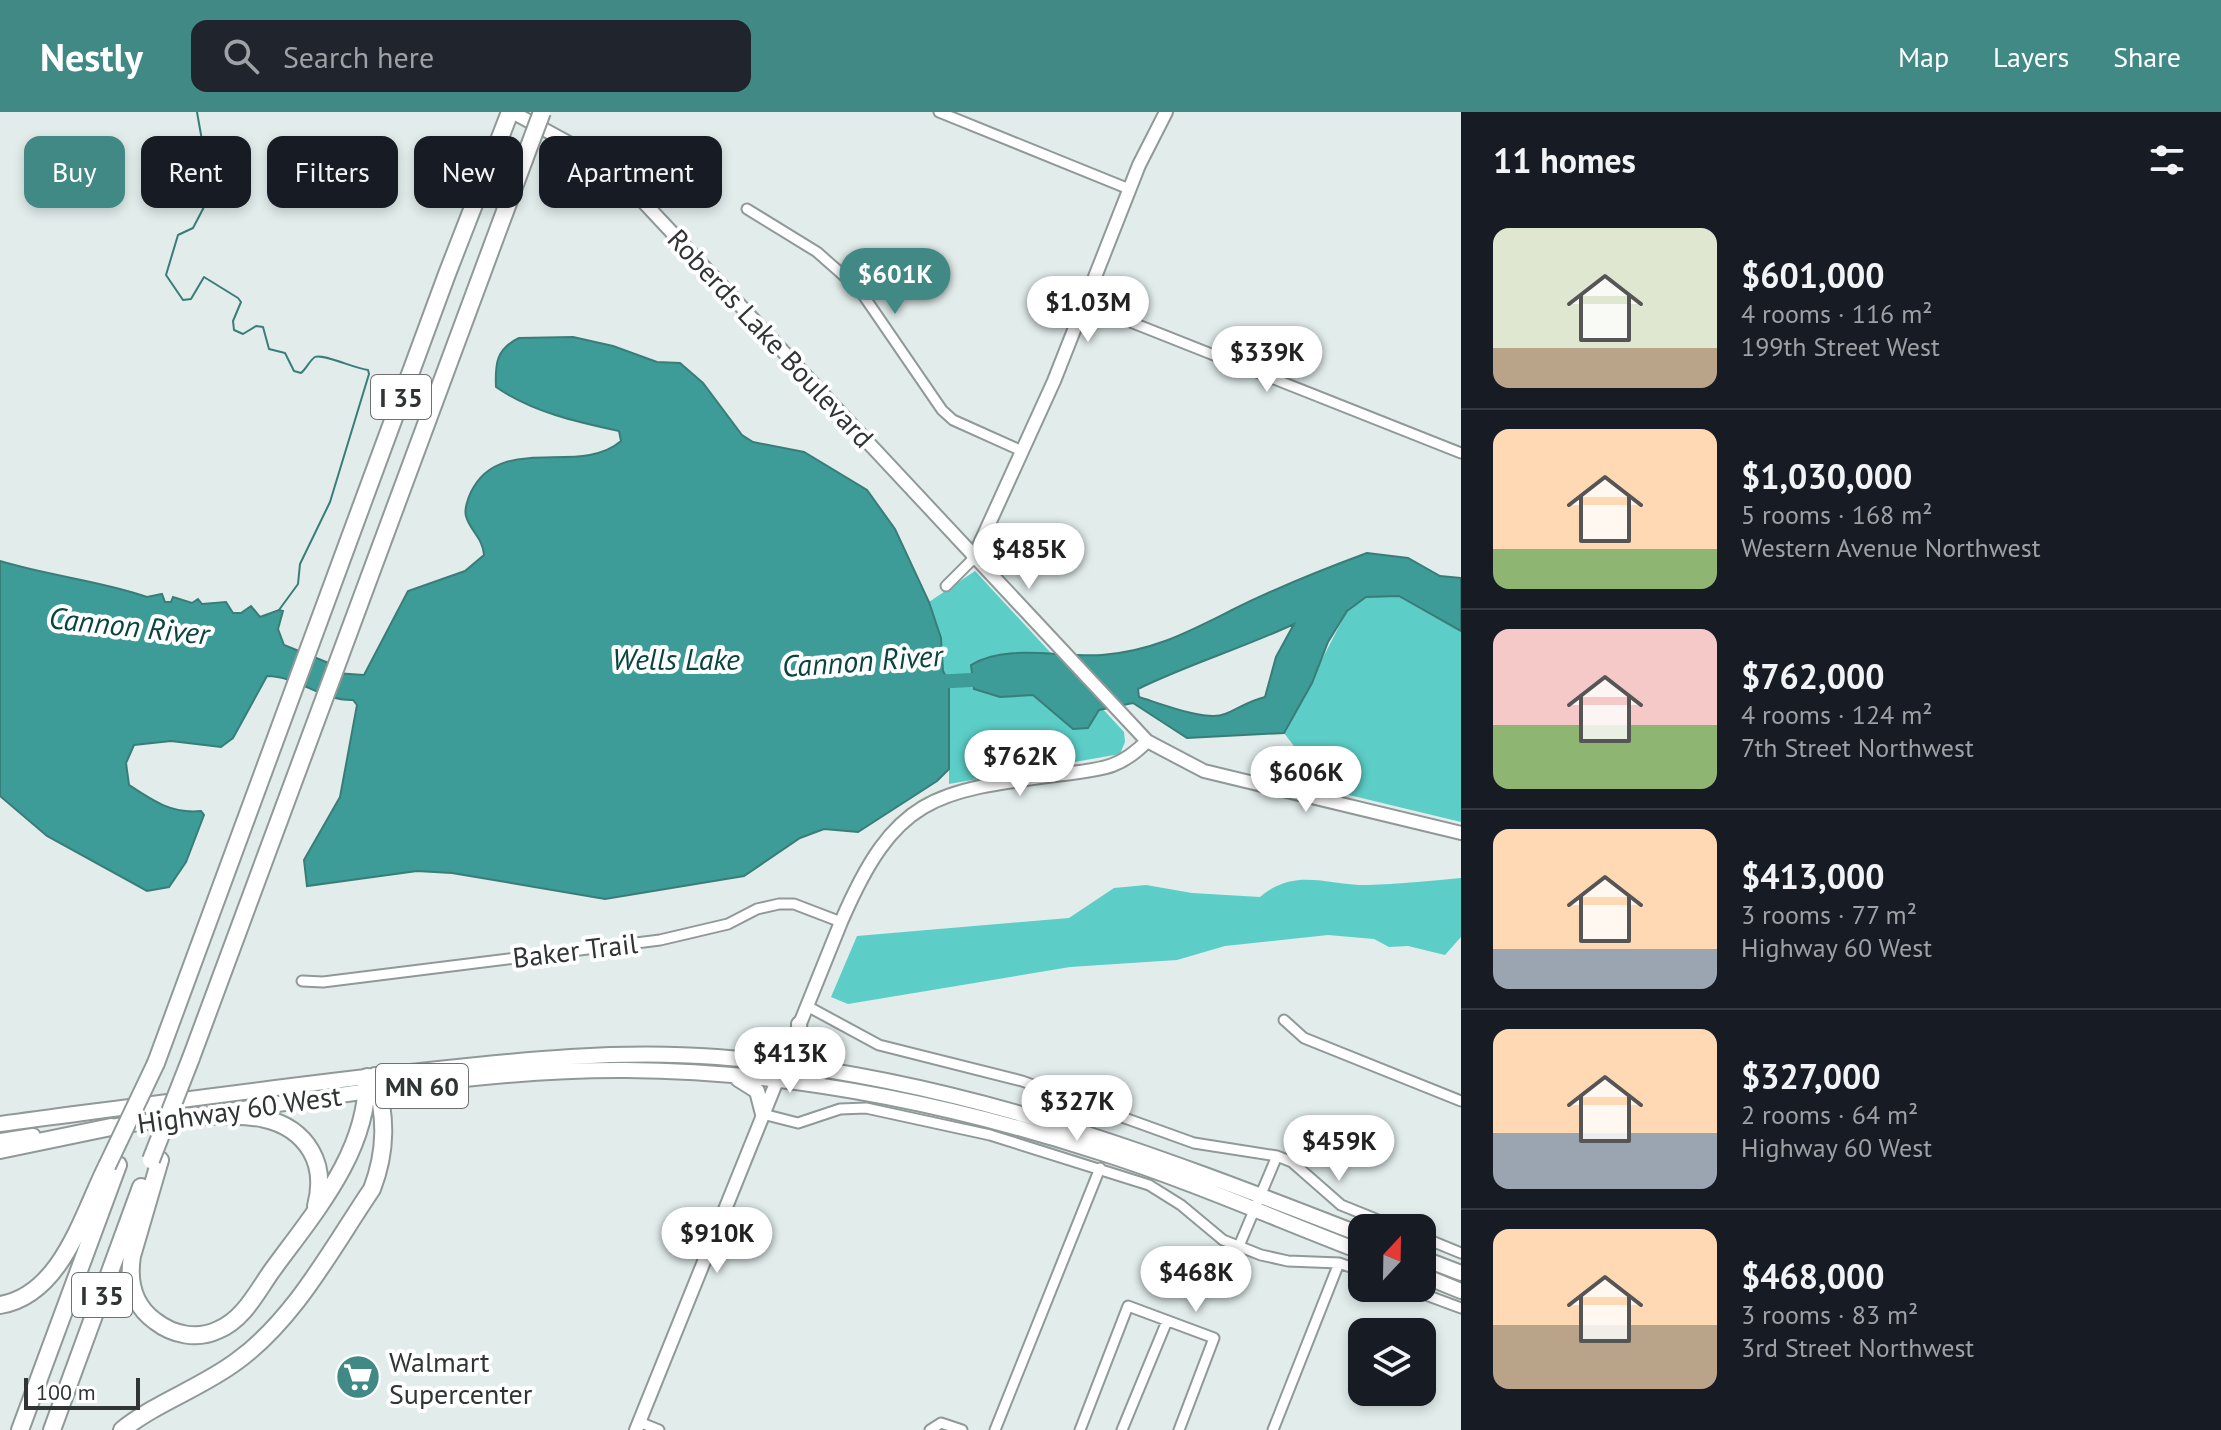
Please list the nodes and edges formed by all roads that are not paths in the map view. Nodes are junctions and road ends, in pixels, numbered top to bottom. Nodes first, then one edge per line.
1 (511, 112) edge
2 (542, 112) edge
3 (939, 112) edge
4 (1166, 112) edge
5 (1129, 189) junction
6 (747, 209) dead end
7 (1085, 304) junction
8 (1022, 451) junction
9 (1461, 453) edge
10 (973, 559) junction
11 (946, 586) dead end
12 (1147, 741) junction
13 (1461, 833) edge
14 (841, 922) junction
15 (302, 981) dead end
16 (807, 1006) junction
17 (1284, 1020) dead end
18 (799, 1024) junction
19 (784, 1063) junction
20 (718, 1073) junction
21 (853, 1074) junction
22 (777, 1079) junction
23 (372, 1084) junction
24 (1461, 1101) edge
25 (763, 1114) junction
26 (179, 1117) junction
27 (0, 1124) edge
28 (111, 1127) junction
29 (0, 1141) edge
30 (0, 1150) edge
31 (1277, 1156) junction
32 (155, 1160) junction
33 (113, 1165) junction
34 (1100, 1168) junction
35 (1261, 1195) junction
36 (1253, 1210) junction
37 (1363, 1214) edge
38 (308, 1221) junction
39 (1348, 1229) edge
40 (1436, 1243) edge
41 (1239, 1246) junction
42 (1348, 1247) edge
43 (1461, 1253) edge
44 (1339, 1263) junction
45 (1436, 1263) edge
46 (1348, 1266) edge
47 (1461, 1273) edge
48 (1436, 1281) edge
49 (1461, 1291) edge
50 (1436, 1299) edge
51 (0, 1305) edge
52 (1461, 1308) edge
53 (1167, 1321) junction
54 (638, 1426) edge
55 (933, 1427) edge
56 (20, 1430) edge
57 (52, 1430) edge
58 (122, 1430) edge
59 (659, 1430) edge
60 (962, 1430) edge
61 (995, 1430) edge
62 (1080, 1430) edge
63 (1122, 1430) edge
64 (1179, 1430) edge
65 (1273, 1430) edge

1 - 10 street, Roberds Lake Boulevard
1 - 33 highway, I 35, bridge
2 - 32 highway, I 35, bridge
3 - 5 street
4 - 5 street
5 - 7 street
6 - 8 street
7 - 8 street
7 - 9 street
8 - 10 street
10 - 11 street
10 - 12 street, Roberds Lake Boulevard
12 - 13 street, Roberds Lake Boulevard
12 - 14 street
14 - 15 street, Baker Trail
14 - 16 street
16 - 18 street
16 - 31 street
17 - 24 street
18 - 19 street
18 - 21 main road
19 - 21 main road, Highway 60 West / MN 60
19 - 22 street
19 - 23 main road, Highway 60 West / MN 60
20 - 22 main road, Highway 60 West / MN 60
20 - 23 main road, Highway 60 West / MN 60
20 - 25 main road
21 - 35 main road, Highway 60 West / MN 60
22 - 25 street
22 - 36 main road, Highway 60 West / MN 60
23 - 26 main road, Highway 60 West / MN 60
23 - 27 main road, Highway 60 West / MN 60
23 - 38 highway
23 - 58 highway
25 - 34 street
25 - 54 street
26 - 28 main road, Highway 60 West / MN 60
26 - 38 highway
28 - 29 main road, Highway 60 West / MN 60
28 - 30 highway
31 - 35 street
31 - 37 street
32 - 38 highway
32 - 57 highway, I 35
33 - 51 highway
33 - 56 highway, I 35
34 - 41 street
34 - 61 street
35 - 36 street
35 - 39 main road, Highway 60 West / MN 60
36 - 41 street
36 - 42 main road, Highway 60 West / MN 60
40 - 43 street
41 - 44 street
44 - 46 street
44 - 65 street
45 - 47 main road
48 - 49 main road
50 - 52 street
53 - 62 street
53 - 63 street
53 - 64 street
54 - 59 street
55 - 60 street

